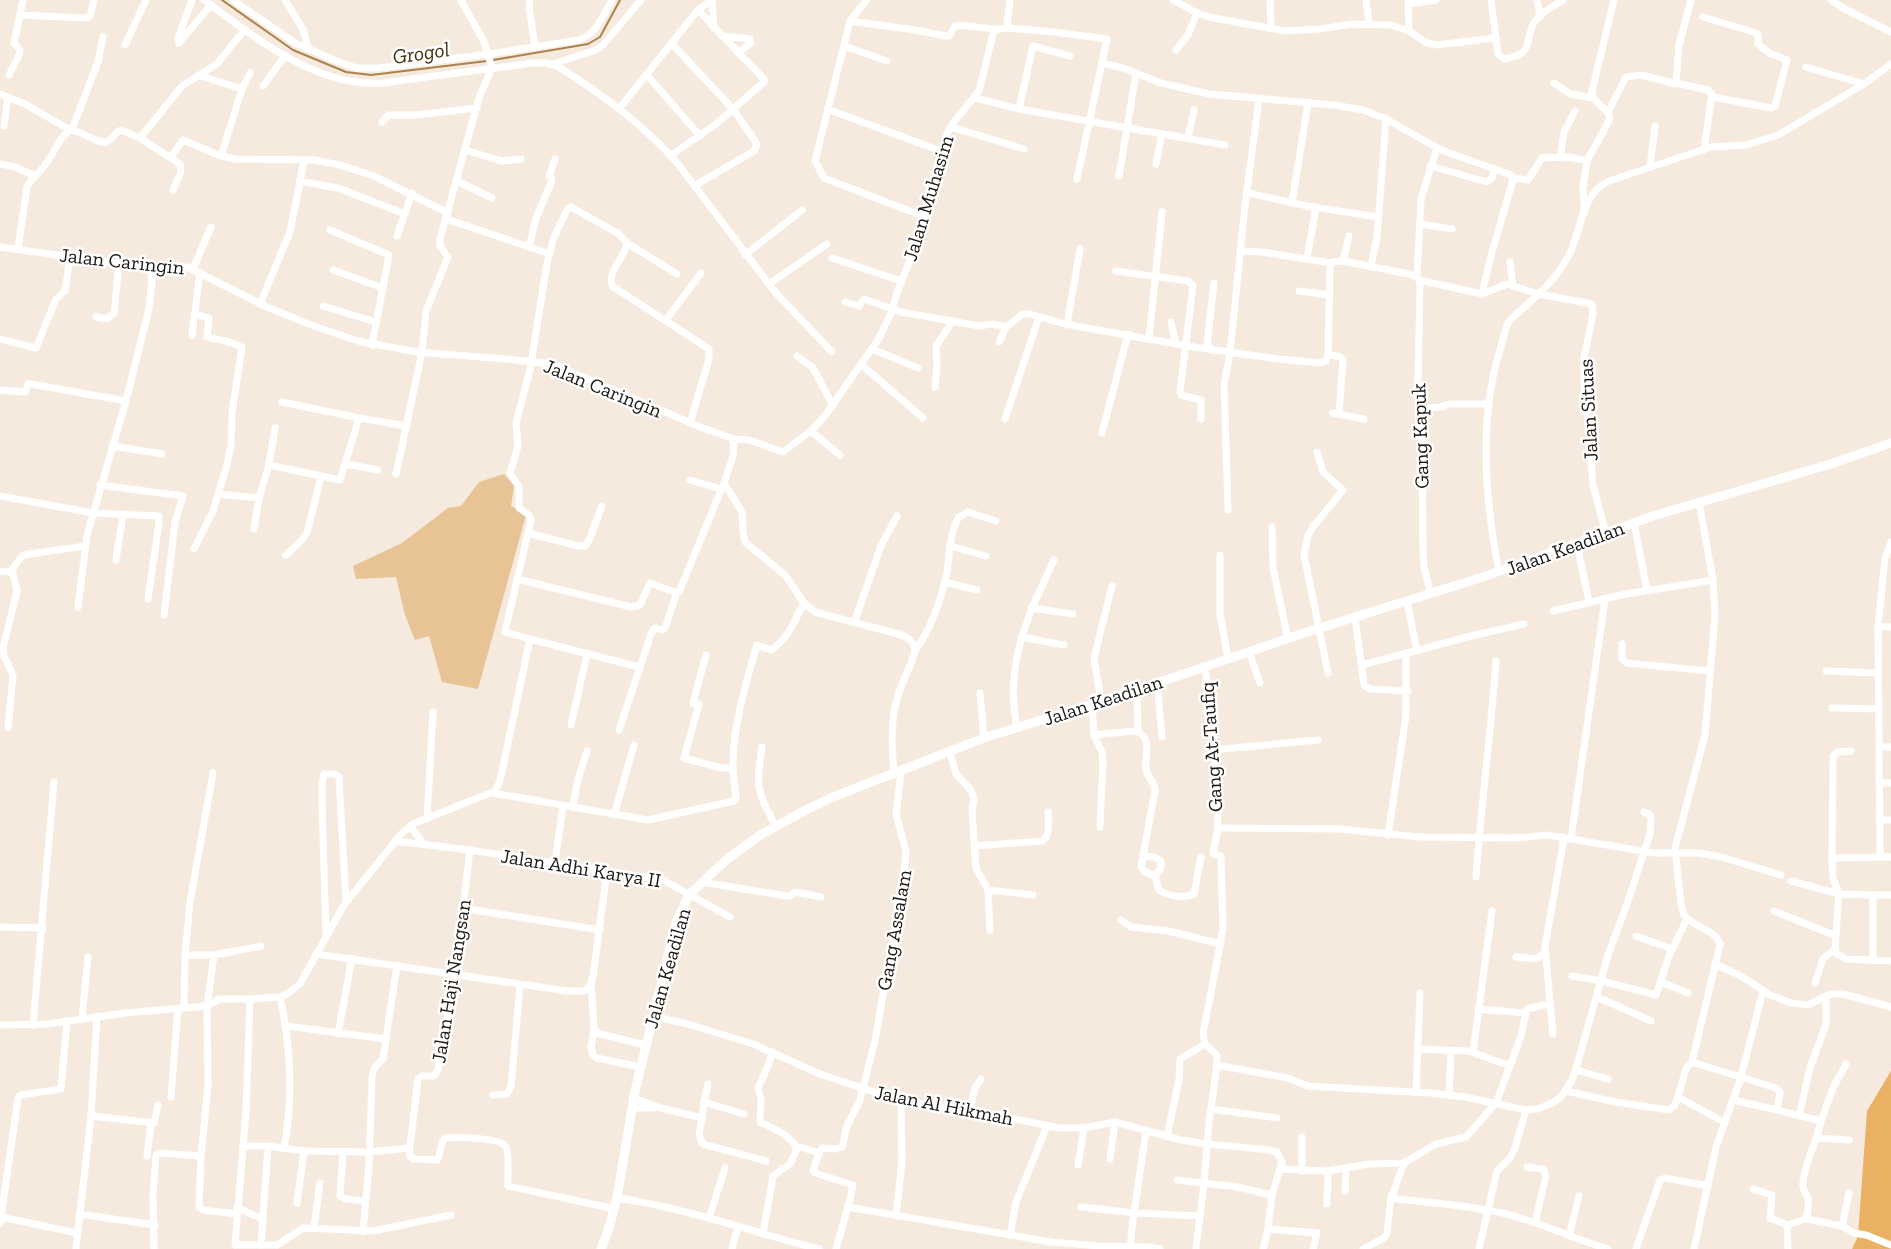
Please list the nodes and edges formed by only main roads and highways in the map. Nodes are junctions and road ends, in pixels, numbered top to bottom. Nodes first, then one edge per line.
1 (1891, 443) edge
2 (601, 1249) edge

1 - 2 main road, Jalan Keadilan

